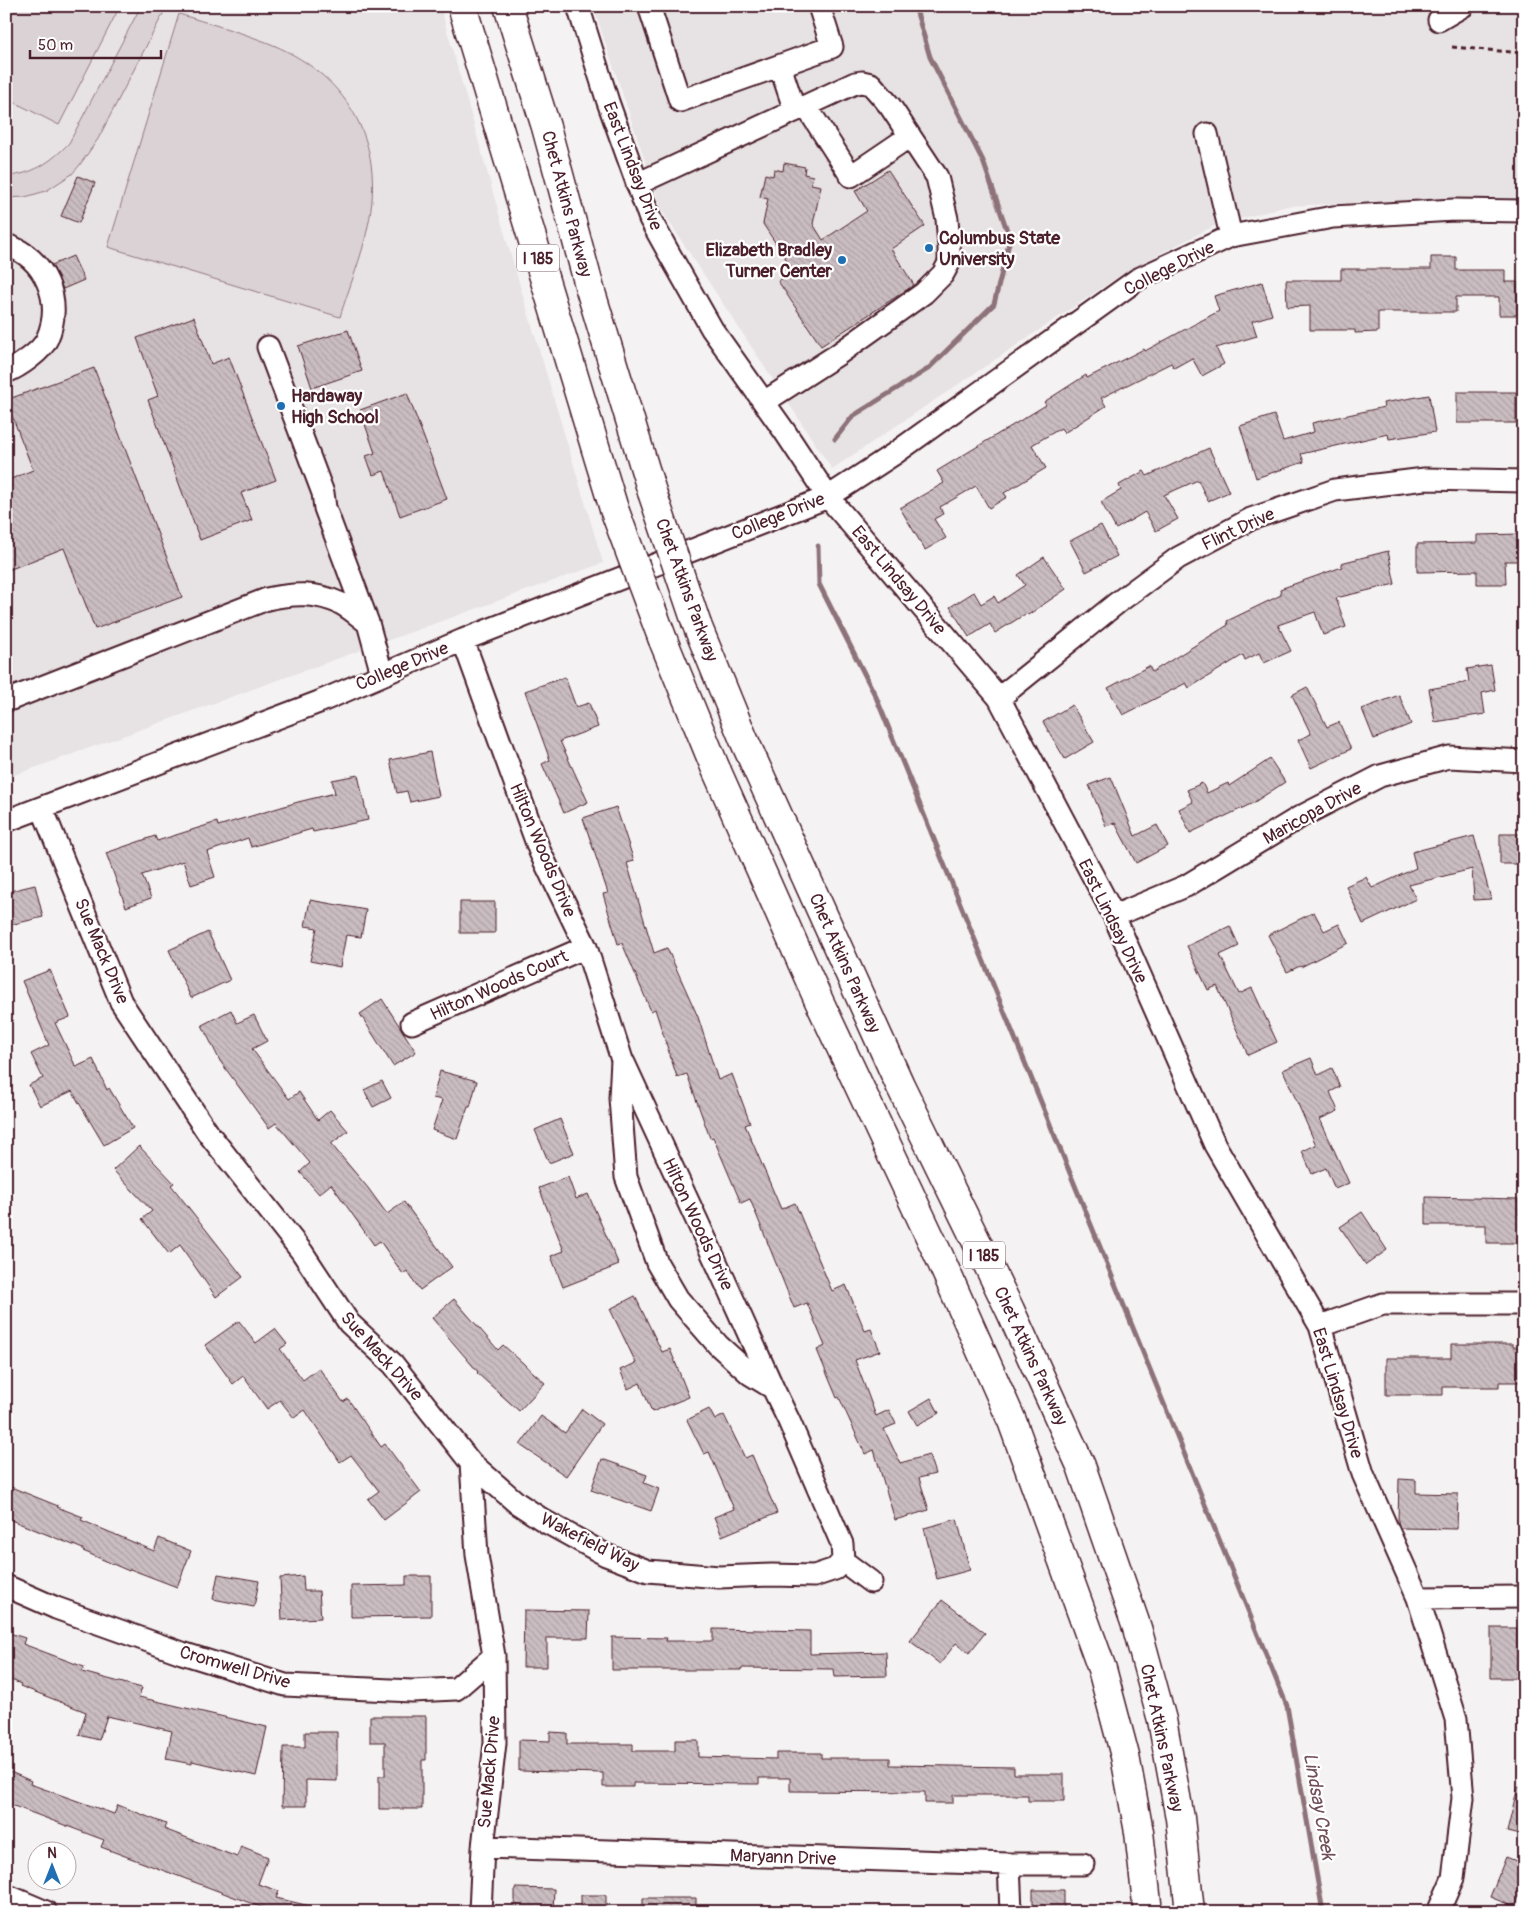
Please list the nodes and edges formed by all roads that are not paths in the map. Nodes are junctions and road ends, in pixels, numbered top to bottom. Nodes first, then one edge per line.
1 (462, 6) edge
2 (508, 6) edge
3 (578, 6) edge
4 (649, 6) edge
5 (819, 6) edge
6 (1463, 6) edge
7 (1439, 20) dead end
8 (780, 66) junction
9 (801, 108) junction
10 (1207, 134) dead end
11 (910, 136) junction
12 (637, 184) junction
13 (1524, 211) edge
14 (1231, 236) junction
15 (6, 246) edge
16 (268, 346) dead end
17 (6, 372) edge
18 (764, 402) junction
19 (1524, 481) edge
20 (828, 497) junction
21 (368, 623) junction
22 (463, 640) junction
23 (382, 674) junction
24 (999, 698) junction
25 (6, 701) edge
26 (1524, 761) edge
27 (42, 808) junction
28 (6, 820) edge
29 (1114, 916) junction
30 (586, 947) junction
31 (412, 1024) dead end
32 (622, 1060) junction
33 (1524, 1304) edge
34 (1320, 1326) junction
35 (773, 1388) junction
36 (471, 1463) junction
37 (843, 1561) junction
38 (871, 1582) dead end
39 (6, 1586) edge
40 (1418, 1598) junction
41 (1524, 1598) edge
42 (494, 1656) junction
43 (483, 1847) junction
44 (1009, 1864) junction
45 (1083, 1864) dead end
46 (6, 1895) edge
47 (46, 1912) edge
48 (480, 1912) edge
49 (1010, 1912) edge
50 (1148, 1912) edge
51 (1190, 1912) edge
52 (1438, 1912) edge

1 - 50 highway, I 185, bridge
2 - 51 highway, Chet Atkins Parkway / I 185, bridge
3 - 12 street, East Lindsay Drive
4 - 8 street
5 - 8 street
6 - 7 street
8 - 9 street
9 - 11 street
9 - 11 street
9 - 12 street
10 - 14 street
11 - 18 street
12 - 18 street, East Lindsay Drive
13 - 14 street, College Drive
14 - 20 street, College Drive
15 - 17 street
16 - 21 street
18 - 20 street, East Lindsay Drive
19 - 24 street, Flint Drive
20 - 22 street, College Drive
20 - 24 street, East Lindsay Drive
21 - 23 street
21 - 25 street
22 - 23 street, College Drive
22 - 30 street, Hilton Woods Drive
23 - 27 street, College Drive
24 - 29 street, East Lindsay Drive
26 - 29 street, Maricopa Drive
27 - 28 street, College Drive
27 - 36 street, Sue Mack Drive
29 - 34 street, East Lindsay Drive
30 - 31 street, Hilton Woods Court
30 - 32 street, Hilton Woods Drive
32 - 35 street, Hilton Woods Drive
32 - 35 street, Hilton Woods Drive
33 - 34 street
34 - 40 street, East Lindsay Drive
35 - 37 street, Hilton Woods Drive
36 - 37 street, Wakefield Way
36 - 42 street, Sue Mack Drive
37 - 38 street
39 - 42 street, Cromwell Drive
40 - 41 street
40 - 52 street, East Lindsay Drive
42 - 43 street, Sue Mack Drive
43 - 44 street, Maryann Drive
43 - 48 street, Sue Mack Drive
44 - 45 street, Maryann Drive
44 - 49 street
46 - 47 street

